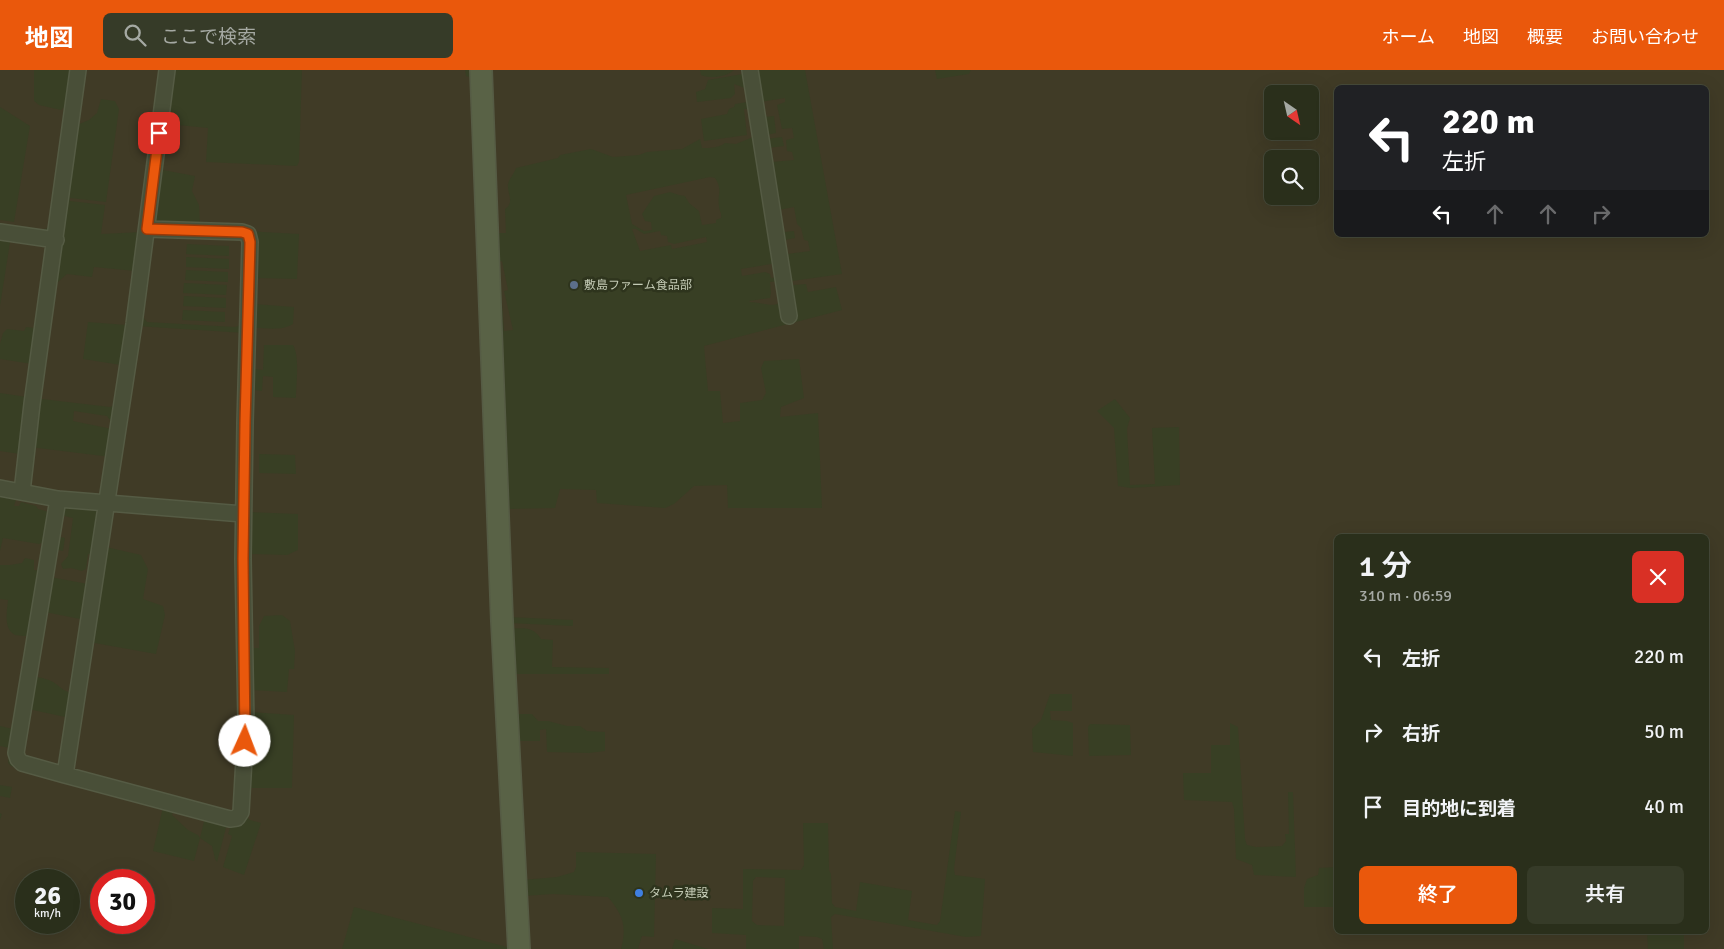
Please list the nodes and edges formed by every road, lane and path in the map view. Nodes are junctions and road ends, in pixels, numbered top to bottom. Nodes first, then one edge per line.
1 (78, 70) edge
2 (167, 70) edge
3 (481, 70) edge
4 (750, 70) edge
5 (147, 229) junction
6 (0, 232) edge
7 (56, 240) junction
8 (789, 316) dead end
9 (0, 488) edge
10 (22, 492) junction
11 (58, 500) junction
12 (107, 504) junction
13 (244, 514) junction
14 (66, 775) junction
15 (519, 949) edge

1 - 7 street
2 - 5 street
3 - 15 street
4 - 8 street
5 - 12 street
5 - 13 street
6 - 7 street
7 - 10 street
9 - 10 street
10 - 11 street
11 - 12 street
11 - 14 street
12 - 13 street
12 - 14 street
13 - 14 street

